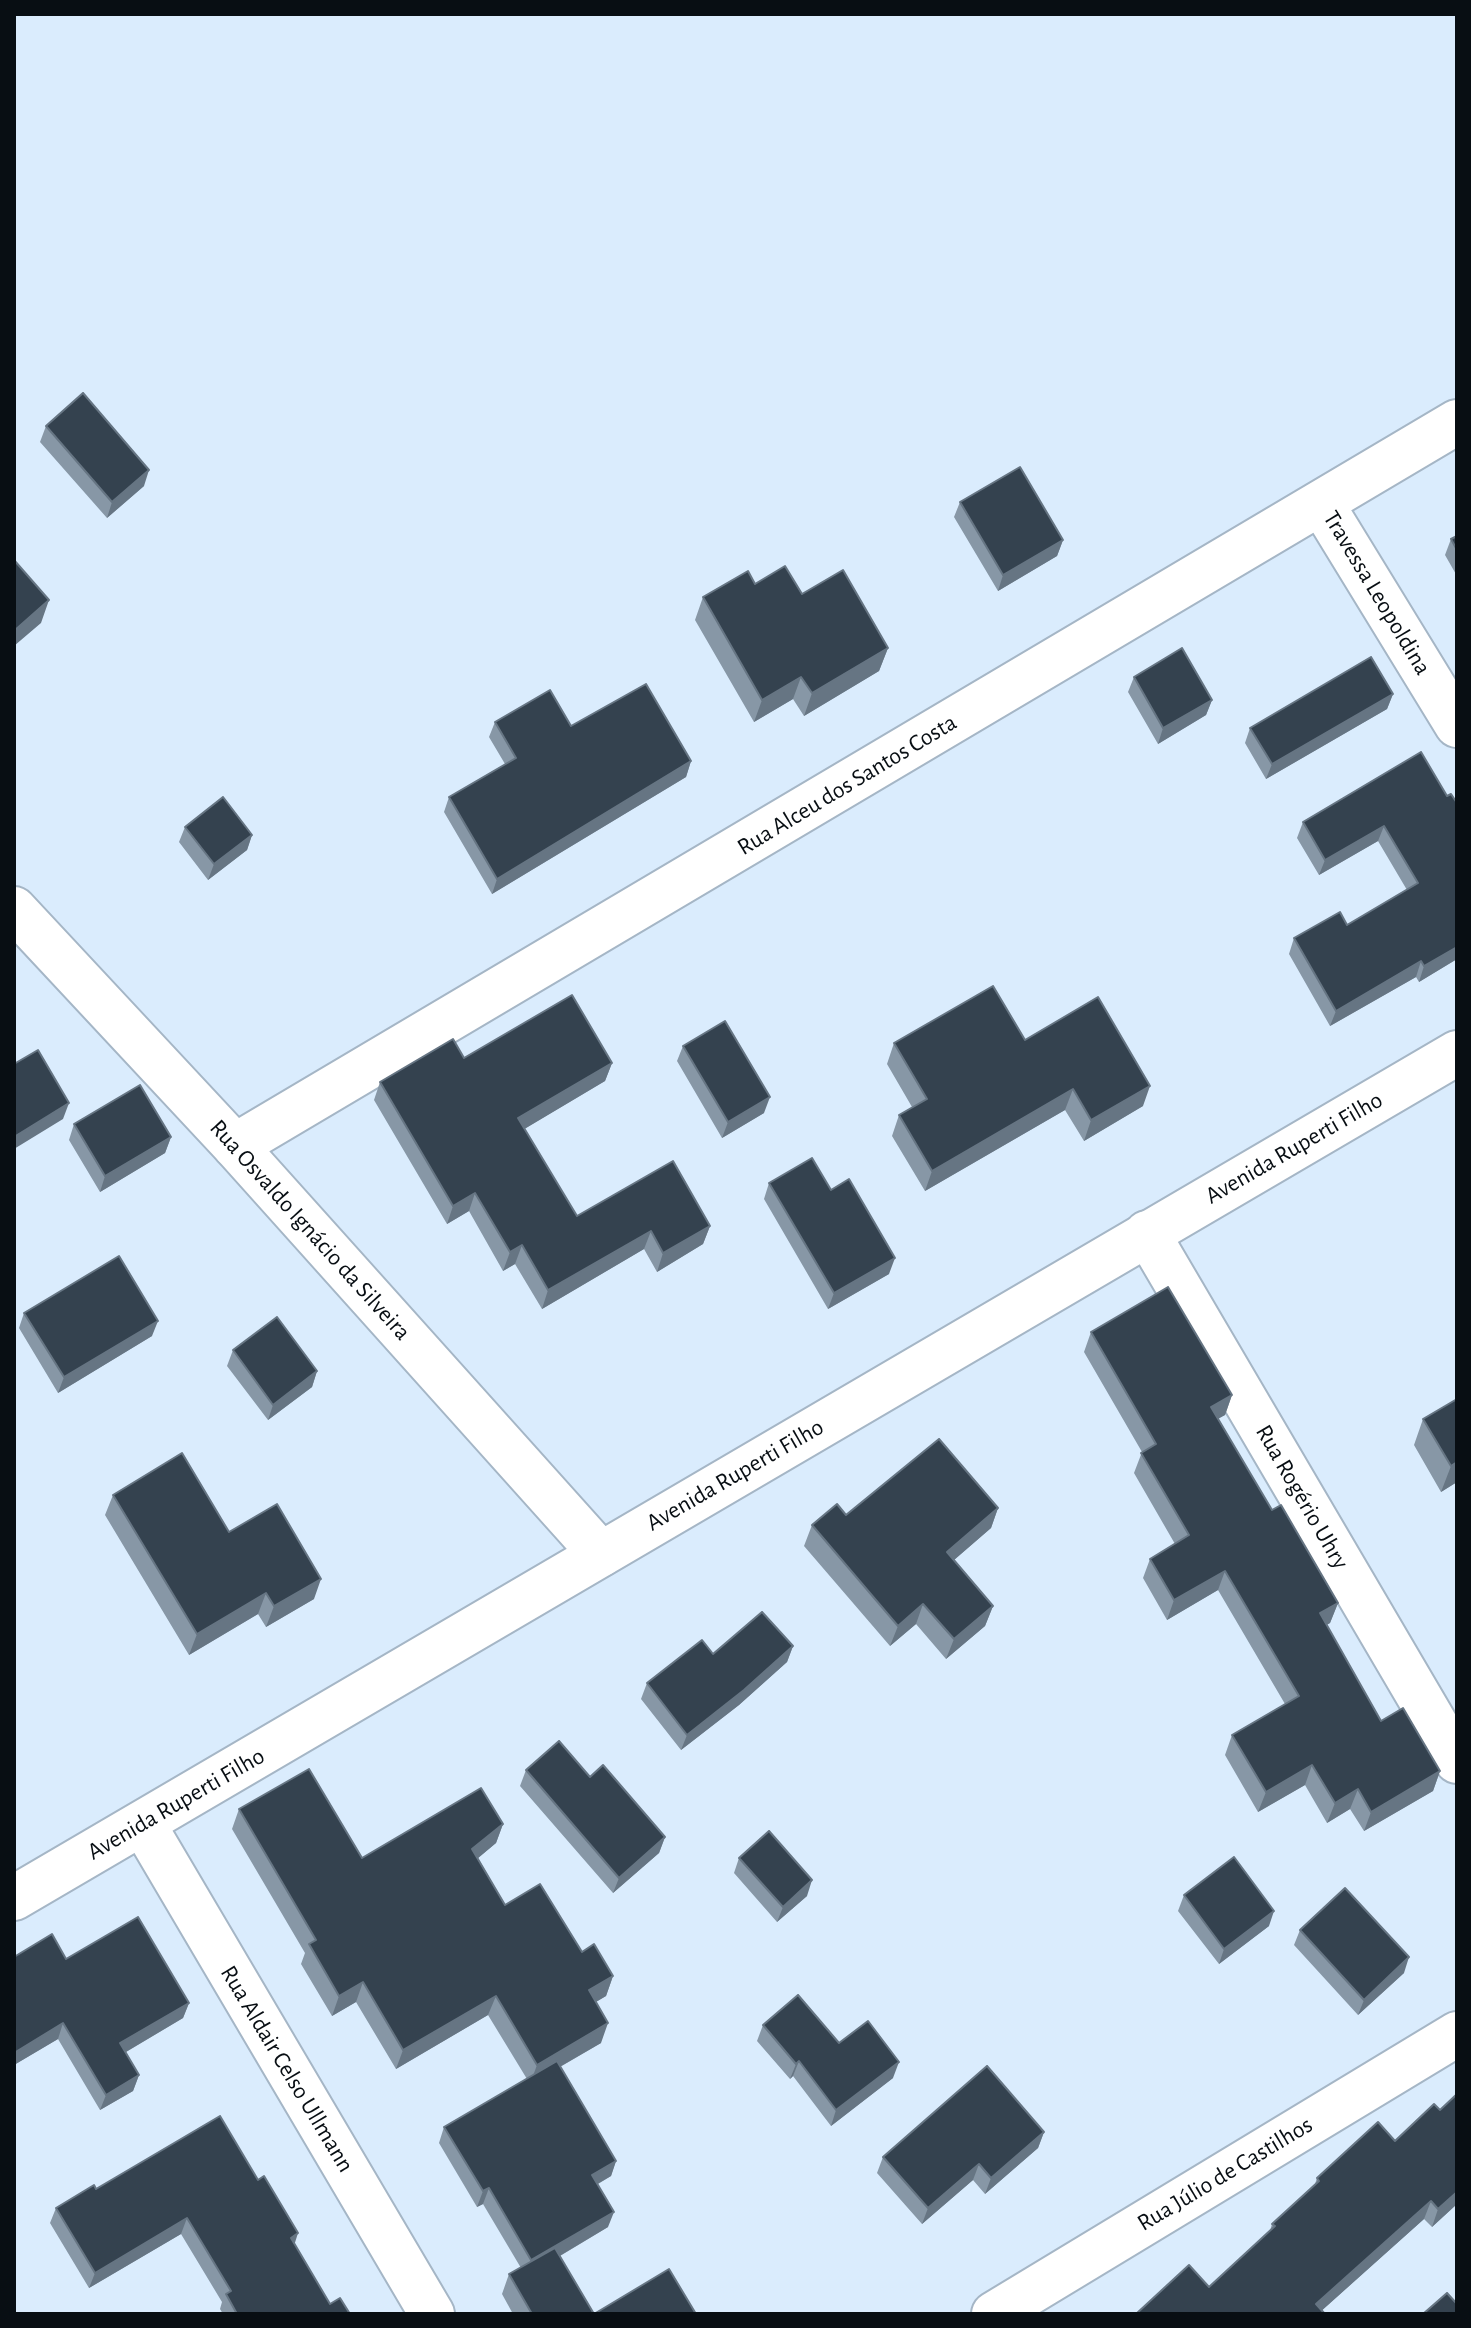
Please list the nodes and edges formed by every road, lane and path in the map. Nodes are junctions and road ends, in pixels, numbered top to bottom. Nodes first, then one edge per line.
1 (1457, 422) edge
2 (1321, 503) junction
3 (1457, 725) edge
4 (14, 910) edge
5 (1457, 1053) edge
6 (235, 1146) junction
7 (1147, 1233) junction
8 (601, 1554) junction
9 (1457, 1761) edge
10 (143, 1824) junction
11 (14, 1898) edge
12 (1457, 2034) edge
13 (432, 2314) edge
14 (994, 2314) edge

1 - 2 street, Rua Alceu dos Santos Costa
2 - 3 street, Travessa Leopoldina
2 - 6 street, Rua Alceu dos Santos Costa
4 - 6 street, Rua Osvaldo Ignácio da Silveira
5 - 7 street, Avenida Ruperti Filho
6 - 8 street, Rua Osvaldo Ignácio da Silveira
7 - 8 street, Avenida Ruperti Filho
7 - 9 street, Rua Rogério Uhry
8 - 10 street, Avenida Ruperti Filho
10 - 11 street, Avenida Ruperti Filho
10 - 13 street, Rua Aldair Celso Ullmann
12 - 14 street, Rua Júlio de Castilhos

